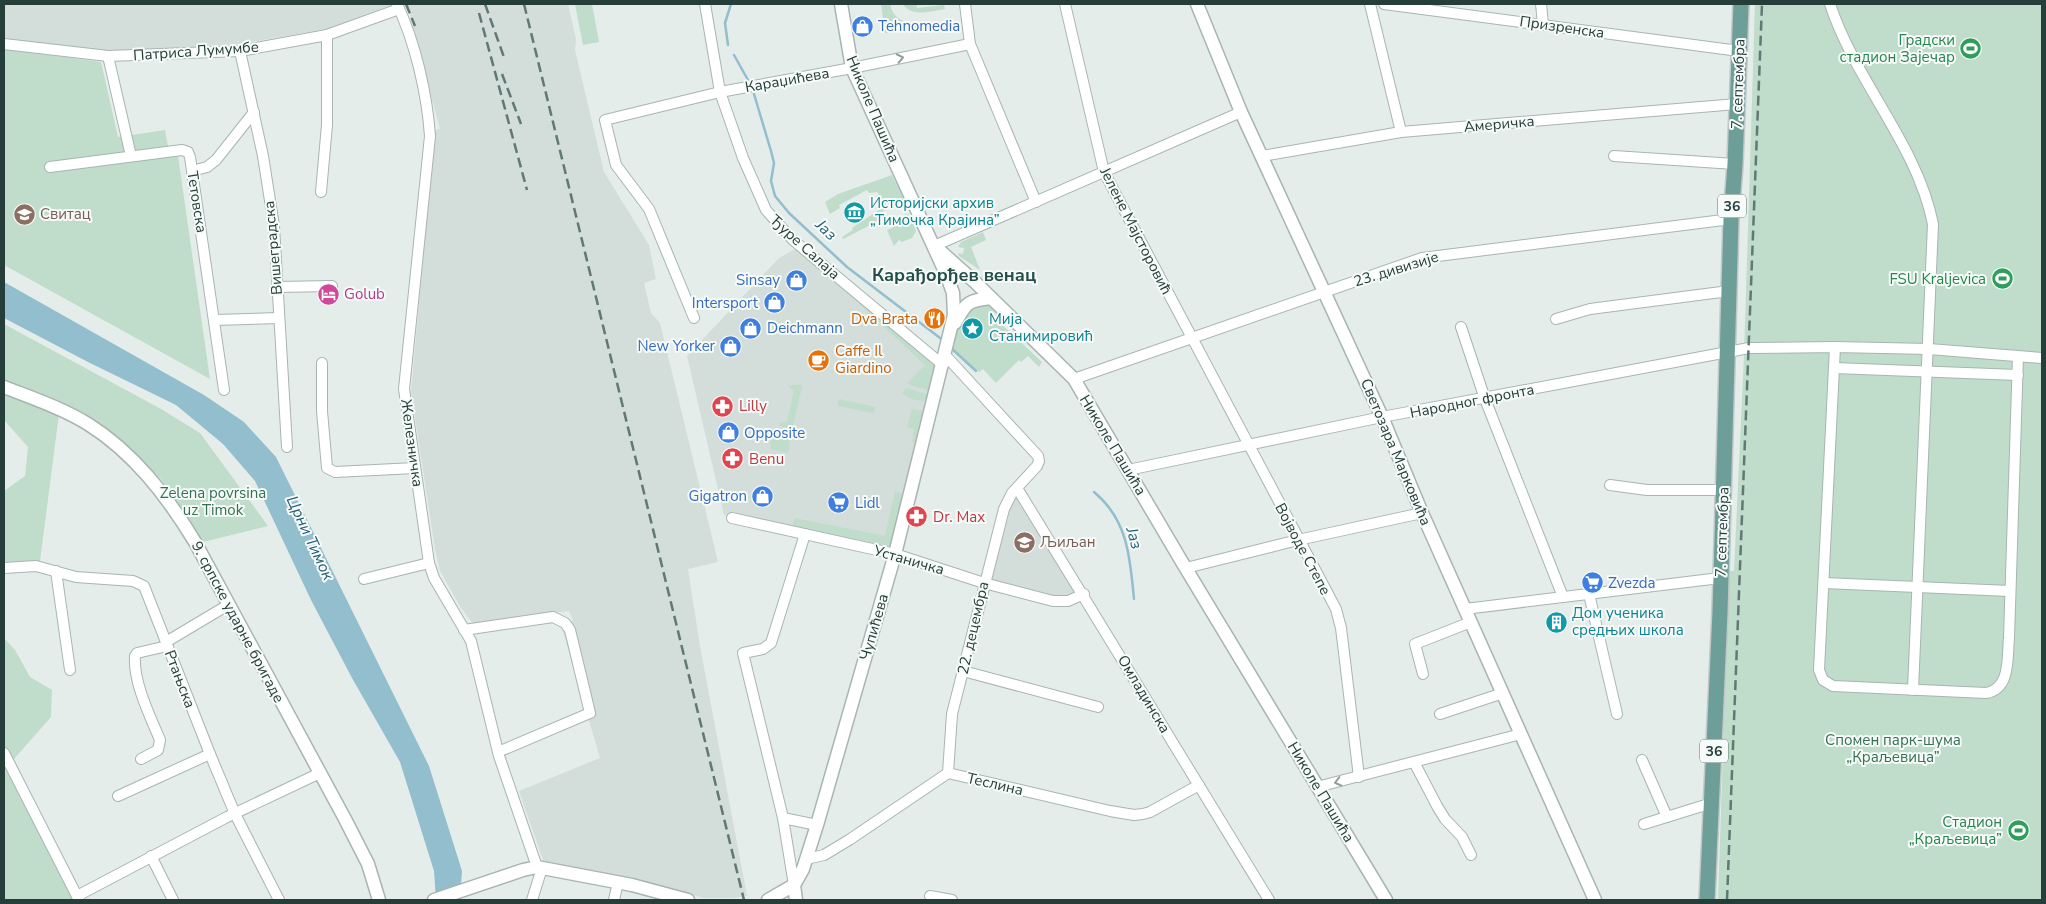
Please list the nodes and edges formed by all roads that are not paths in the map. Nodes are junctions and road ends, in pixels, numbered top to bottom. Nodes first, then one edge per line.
1 (705, 4) edge
2 (841, 4) edge
3 (1066, 4) edge
4 (1197, 4) edge
5 (1370, 4) edge
6 (1384, 4) edge
7 (1541, 4) edge
8 (1741, 4) edge
9 (1830, 4) edge
10 (398, 6) edge
11 (966, 7) edge
12 (1543, 24) junction
13 (327, 35) junction
14 (4, 44) edge
15 (970, 44) junction
16 (240, 51) junction
17 (1739, 51) junction
18 (108, 56) junction
19 (852, 68) junction
20 (720, 92) junction
21 (1738, 104) junction
22 (254, 112) junction
23 (1241, 112) junction
24 (1402, 132) junction
25 (131, 156) junction
26 (1262, 156) junction
27 (1614, 156) dead end
28 (1736, 164) junction
29 (50, 167) dead end
30 (192, 171) junction
31 (1104, 172) junction
32 (321, 192) dead end
33 (1036, 202) junction
34 (1731, 220) junction
35 (934, 246) junction
36 (976, 283) junction
37 (332, 286) dead end
38 (277, 287) junction
39 (1325, 290) junction
40 (1729, 291) junction
41 (953, 293) junction
42 (991, 298) junction
43 (970, 301) junction
44 (279, 318) junction
45 (694, 318) dead end
46 (1556, 319) dead end
47 (214, 320) junction
48 (953, 327) junction
49 (1460, 327) dead end
50 (1192, 338) junction
51 (1835, 347) junction
52 (1929, 349) junction
53 (1728, 351) junction
54 (946, 353) junction
55 (2018, 356) junction
56 (2042, 358) edge
57 (322, 363) dead end
58 (1834, 368) junction
59 (1927, 371) junction
60 (2018, 375) junction
61 (1074, 379) junction
62 (4, 387) edge
63 (224, 390) dead end
64 (1485, 399) junction
65 (1382, 417) junction
66 (1248, 444) junction
67 (287, 447) dead end
68 (415, 468) junction
69 (1128, 470) junction
70 (1610, 485) dead end
71 (1017, 488) junction
72 (1723, 490) junction
73 (1422, 513) junction
74 (732, 518) dead end
75 (805, 534) junction
76 (1298, 540) junction
77 (895, 554) junction
78 (429, 562) junction
79 (4, 568) edge
80 (1186, 568) junction
81 (56, 571) junction
82 (1720, 578) junction
83 (364, 579) dead end
84 (984, 583) junction
85 (1824, 584) junction
86 (1918, 587) junction
87 (2010, 591) junction
88 (1084, 594) junction
89 (1589, 594) junction
90 (1562, 597) junction
91 (228, 605) junction
92 (1465, 609) junction
93 (1471, 622) junction
94 (464, 630) junction
95 (166, 644) junction
96 (70, 670) dead end
97 (963, 671) junction
98 (1423, 674) dead end
99 (1913, 690) junction
100 (1503, 693) junction
101 (1098, 706) dead end
102 (1440, 714) dead end
103 (1617, 714) dead end
104 (1521, 734) junction
105 (498, 752) junction
106 (4, 753) edge
107 (210, 754) junction
108 (141, 759) dead end
109 (1642, 760) dead end
110 (1414, 762) junction
111 (320, 773) junction
112 (948, 773) junction
113 (1359, 777) junction
114 (1198, 785) junction
115 (1318, 788) junction
116 (118, 796) dead end
117 (1712, 803) junction
118 (235, 814) junction
119 (1667, 817) junction
120 (783, 818) junction
121 (1644, 824) dead end
122 (817, 825) junction
123 (1471, 855) dead end
124 (151, 856) junction
125 (806, 859) junction
126 (539, 868) junction
127 (618, 882) junction
128 (794, 885) junction
129 (930, 896) dead end
130 (78, 898) edge
131 (173, 900) edge
132 (279, 900) edge
133 (379, 900) edge
134 (434, 900) edge
135 (532, 900) edge
136 (614, 900) edge
137 (688, 900) edge
138 (768, 900) edge
139 (796, 900) edge
140 (952, 900) edge
141 (1269, 900) edge
142 (1386, 900) edge
143 (1594, 900) edge
144 (1707, 900) edge

1 - 20 street, Ђуре Салаја
2 - 19 street, Николе Пашића
3 - 31 street, Јелене Мајсторовић
4 - 23 street, Светозара Марковића
5 - 24 street
6 - 12 street, Призренска
7 - 12 street
8 - 17 main road, 7. септембра / 36
9 - 52 street
10 - 13 street, Патриса Лумумбе
10 - 68 street, Железничка
11 - 15 street
12 - 17 street, Призренска
13 - 16 street, Патриса Лумумбе
13 - 32 street
14 - 18 street, Патриса Лумумбе
19 -> 15 street, Караџићева
15 - 33 street
16 - 18 street, Патриса Лумумбе
16 - 22 street, Вишеградска
17 - 21 main road, 7. септембра / 36
18 - 25 street
19 - 20 street, Караџићева
19 - 35 street, Николе Пашића
20 - 45 street, Караџићева
20 - 54 street, Ђуре Салаја
21 - 24 street, Америчка
21 - 28 main road, 7. септембра / 36
22 - 30 street
22 - 38 street, Вишеградска
23 - 26 street, Светозара Марковића
23 - 31 street
24 - 26 street, Америчка
25 - 29 street, Тетовска
25 - 30 street, Тетовска
26 - 39 street, Светозара Марковића
27 - 28 street
28 - 34 main road, 7. септембра / 36
30 - 47 street, Тетовска
31 - 33 street
31 - 50 street, Јелене Мајсторовић
33 - 35 street
34 - 39 street, 23. дивизије
34 - 40 main road, 7. септембра / 36
35 - 36 street, Николе Пашића
35 - 41 street
36 - 41 street
36 - 42 street, Николе Пашића
36 - 43 street
37 - 38 street
38 - 44 street, Вишеградска
39 - 50 street, 23. дивизије
39 - 65 street, Светозара Марковића
40 - 46 street
40 - 53 main road, 7. септембра / 36
41 - 48 street
42 - 43 street
42 - 61 street, Николе Пашића
43 - 48 street
44 - 47 street
44 - 67 street, Вишеградска
47 - 63 street, Тетовска
48 - 54 street, Чупићева
49 - 64 street
50 - 61 street, 23. дивизије
50 - 66 street, Војводе Степе
51 - 52 street, Народног фронта
51 - 53 street, Народног фронта
51 - 58 street
52 - 55 street, Народног фронта
52 - 59 street
53 - 64 street, Народног фронта
53 - 72 main road, 7. септембра / 36
54 - 71 street, Ђуре Салаја
54 - 77 street, Чупићева
55 - 56 street, Народног фронта
55 - 60 street
57 - 68 street
58 - 59 street
58 - 85 street
59 - 60 street
59 - 86 street
60 - 87 street
61 - 69 street, Николе Пашића
62 - 91 street, 9. српске ударне бригаде
64 - 65 street, Народног фронта
64 - 90 street
65 - 66 street, Народног фронта
65 - 73 street, Светозара Марковића
66 - 69 street, Народног фронта
66 - 76 street, Војводе Степе
68 - 78 street, Железничка
69 - 80 street, Николе Пашића
70 - 72 street
71 - 84 street, 22. децембра
71 - 88 street, Омладинска
72 - 82 main road, 7. септембра / 36
73 - 76 street
73 - 92 street, Светозара Марковића
74 - 75 street, Устаничка
75 - 77 street, Устаничка
75 - 120 street
76 - 80 street
76 - 113 street, Војводе Степе
77 - 84 street, Устаничка
77 - 122 street, Чупићева
78 - 83 street
78 - 94 street, Железничка
79 - 81 street, Ртањска
80 - 115 street, Николе Пашића
81 - 95 street, Ртањска
81 - 96 street
82 - 89 street
82 - 117 main road, 7. септембра / 36
84 - 88 street, Устаничка
84 - 97 street, 22. децембра
85 - 86 street
85 - 99 street
86 - 87 street
86 - 99 street
87 - 99 street
88 - 114 street, Омладинска
89 - 90 street
89 - 103 street
90 - 92 street
91 - 95 street
91 - 111 street, 9. српске ударне бригаде
92 - 93 street, Светозара Марковића
93 - 98 street
93 - 100 street, Светозара Марковића
94 - 105 street, Железничка
94 - 105 street
95 - 107 street, Ртањска
95 - 108 street
97 - 101 street
97 - 112 street, 22. децембра
100 - 102 street
100 - 104 street, Светозара Марковића
104 - 110 street
104 - 143 street, Светозара Марковића
105 - 126 street, Железничка
106 - 130 street
107 - 116 street
107 - 118 street, Ртањска
109 - 119 street
110 - 113 street
110 - 123 street
111 - 118 street
111 - 133 street, 9. српске ударне бригаде
112 - 114 street, Теслина
112 - 125 street, Теслина
113 -> 115 street
114 - 141 street, Омладинска
115 - 142 street, Николе Пашића
117 - 119 street
117 - 144 main road, 7. септембра / 36
118 - 124 street
118 - 132 street, Ртањска
119 - 121 street
120 - 122 street
120 - 128 street
122 - 125 street, Чупићева
124 - 130 street
124 - 131 street
125 - 128 street, Чупићева
126 - 127 street
126 - 134 street
126 - 135 street
127 - 136 street
127 - 137 street
128 - 138 street
128 - 139 street
129 - 140 street

